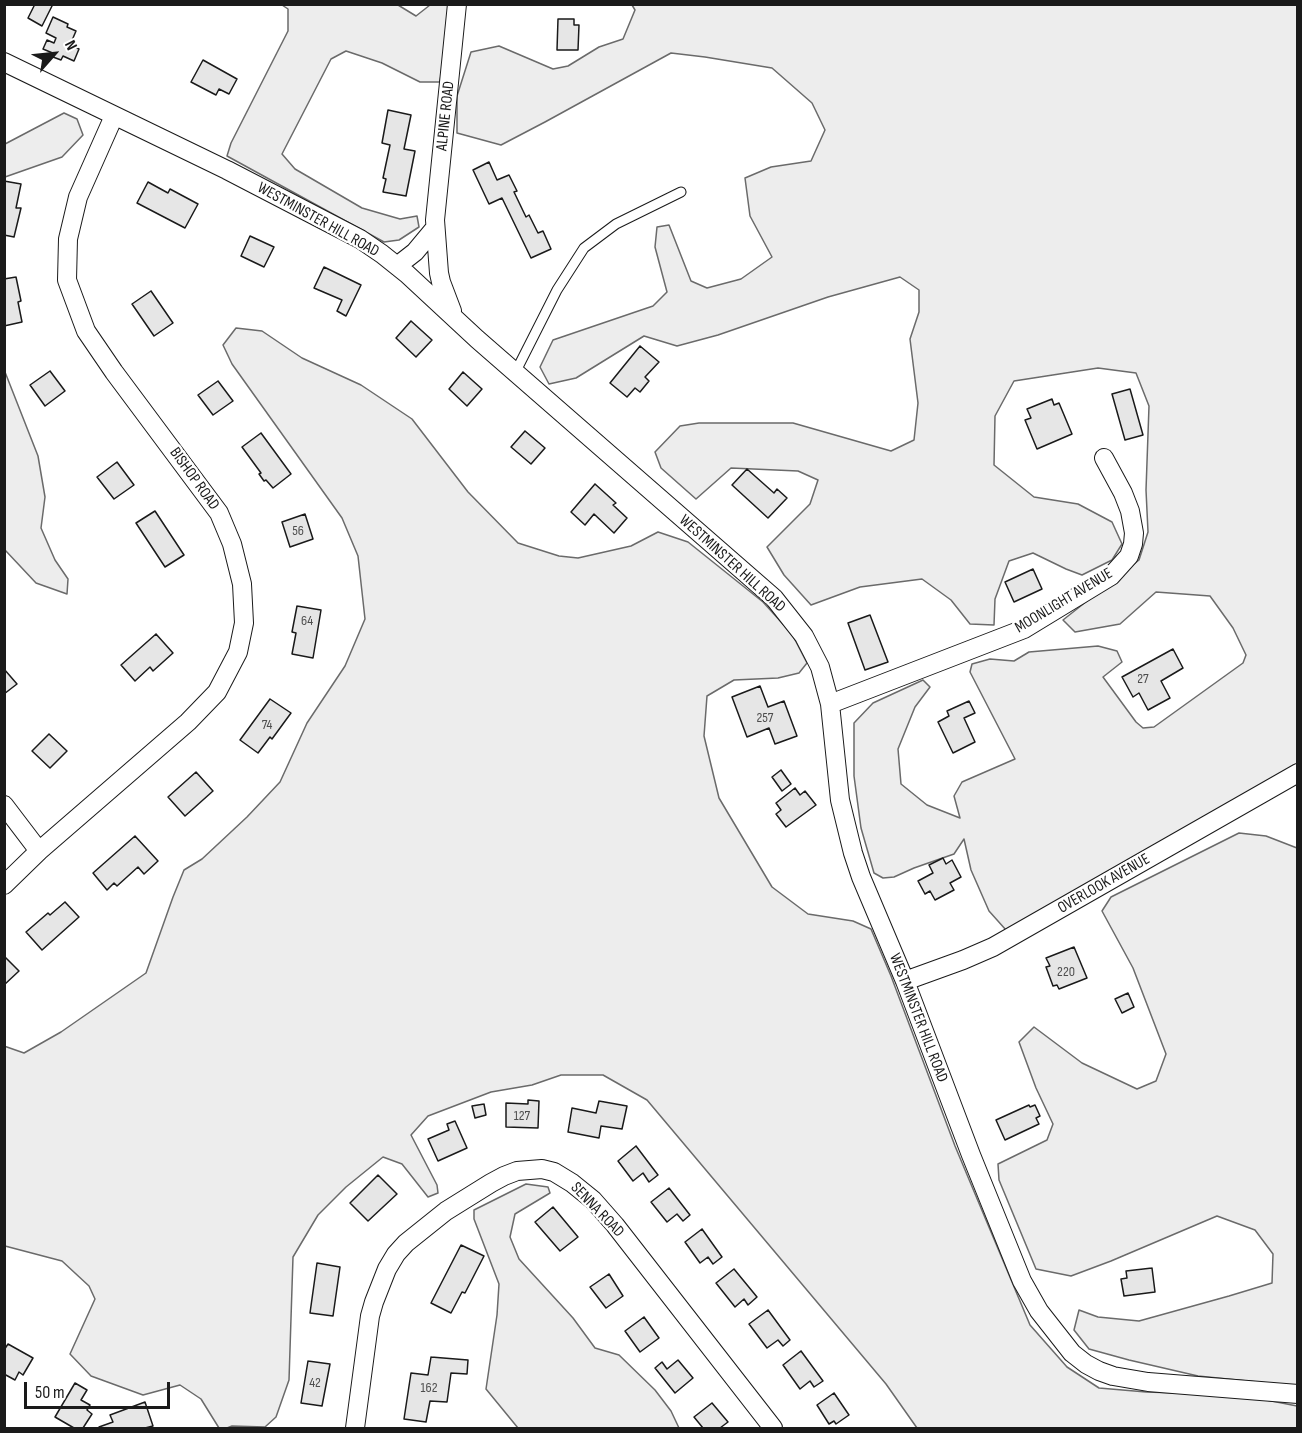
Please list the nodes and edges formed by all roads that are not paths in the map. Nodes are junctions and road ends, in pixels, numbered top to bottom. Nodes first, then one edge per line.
1 (457, 4) edge
2 (4, 62) edge
3 (114, 116) junction
4 (681, 192) dead end
5 (435, 228) junction
6 (397, 266) junction
7 (454, 318) junction
8 (515, 373) junction
9 (1104, 458) dead end
10 (830, 704) junction
11 (1298, 773) edge
12 (4, 805) edge
13 (39, 851) junction
14 (4, 885) edge
15 (905, 981) junction
16 (1298, 1394) edge
17 (355, 1428) edge
18 (773, 1428) edge

1 - 5 street, ALPINE ROAD
2 - 3 street, WESTMINSTER HILL ROAD
3 - 6 street, WESTMINSTER HILL ROAD
3 - 13 street, BISHOP ROAD
4 - 8 lane
5 - 6 street
5 - 7 street, ALPINE ROAD
6 - 7 street, WESTMINSTER HILL ROAD
7 - 8 street, WESTMINSTER HILL ROAD
8 - 10 street, WESTMINSTER HILL ROAD
9 - 10 street, MOONLIGHT AVENUE
10 - 15 street, WESTMINSTER HILL ROAD
11 - 15 street, OVERLOOK AVENUE
12 - 13 street
13 - 14 street, BISHOP ROAD
15 - 16 street, WESTMINSTER HILL ROAD
17 - 18 street, SENNA ROAD

